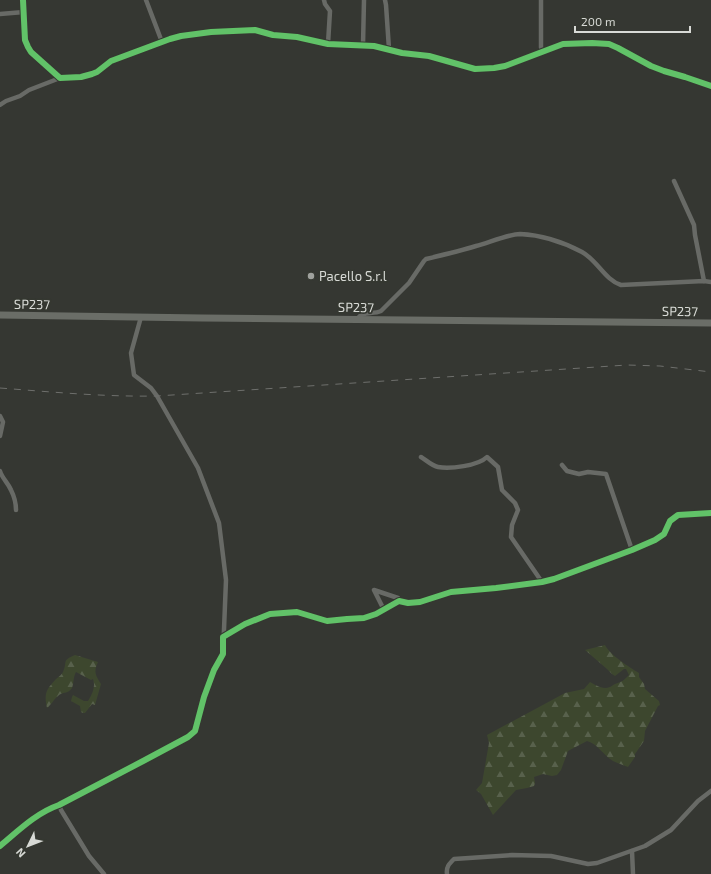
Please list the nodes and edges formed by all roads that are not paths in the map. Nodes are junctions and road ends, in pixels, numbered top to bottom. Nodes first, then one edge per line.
1 (23, 0) edge
2 (146, 0) edge
3 (324, 0) edge
4 (364, 0) edge
5 (385, 0) edge
6 (541, 0) edge
7 (24, 12) junction
8 (0, 14) edge
9 (162, 42) junction
10 (328, 44) junction
11 (363, 45) junction
12 (389, 49) junction
13 (542, 52) junction
14 (60, 78) junction
15 (711, 86) edge
16 (0, 105) edge
17 (674, 181) dead end
18 (704, 281) junction
19 (711, 282) edge
20 (0, 315) edge
21 (141, 317) junction
22 (357, 320) junction
23 (711, 323) edge
24 (0, 416) edge
25 (0, 436) edge
26 (421, 457) dead end
27 (562, 465) dead end
28 (0, 470) edge
29 (16, 510) dead end
30 (711, 513) edge
31 (632, 550) junction
32 (542, 582) junction
33 (399, 601) junction
34 (384, 610) junction
35 (223, 636) junction
36 (711, 792) edge
37 (59, 805) junction
38 (0, 846) edge
39 (632, 851) junction
40 (104, 874) edge
41 (447, 874) edge
42 (633, 874) edge

1 - 7 street
2 - 9 street
3 - 10 street
4 - 11 street
5 - 12 street
6 - 13 street
7 - 8 street
7 - 14 street
9 - 10 street
9 - 14 street
10 - 11 street
11 - 12 street
12 - 13 street
13 - 15 street
14 - 16 street
17 - 18 street
18 - 19 street
18 - 22 street
20 - 21 main road, SP237 / SP237
21 - 22 main road, SP237 / SP237
21 - 35 street
22 - 23 main road, SP237 / SP237
24 - 25 street
26 - 32 street
27 - 31 street
28 - 29 street
30 - 31 street
31 - 32 street
32 - 33 street
33 - 34 street
33 - 34 street
34 - 35 street
35 - 37 street
36 - 39 street
37 - 38 street
37 - 40 street
39 - 41 street
39 - 42 street

